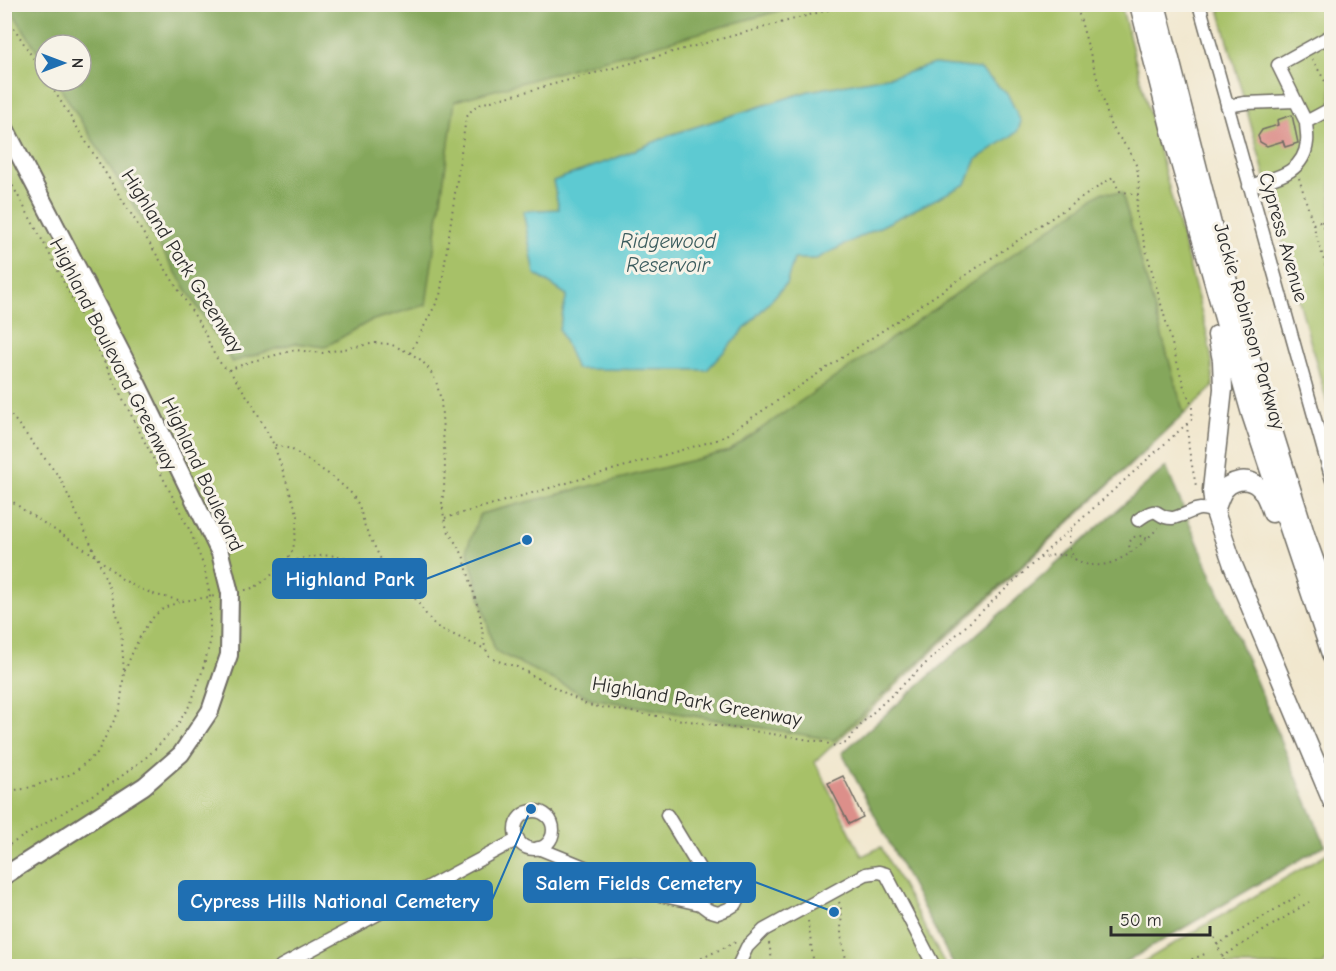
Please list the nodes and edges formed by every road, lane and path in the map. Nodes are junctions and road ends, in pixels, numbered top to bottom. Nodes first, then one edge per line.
1 (850, 4) edge
2 (1076, 4) edge
3 (1139, 4) edge
4 (1156, 4) edge
5 (1199, 4) edge
6 (4, 12) edge
7 (1332, 35) edge
8 (1306, 49) junction
9 (33, 58) edge
10 (56, 93) edge
11 (1332, 93) edge
12 (1295, 100) junction
13 (1227, 106) junction
14 (1332, 108) edge
15 (1305, 122) junction
16 (4, 126) edge
17 (1296, 167) junction
18 (4, 170) edge
19 (1249, 186) junction
20 (1138, 195) junction
21 (1332, 218) edge
22 (1322, 221) junction
23 (1313, 224) junction
24 (1201, 241) junction
25 (1332, 256) edge
26 (1332, 288) edge
27 (1332, 322) edge
28 (1332, 339) edge
29 (410, 353) junction
30 (229, 370) junction
31 (4, 406) edge
32 (1187, 424) junction
33 (274, 444) junction
34 (1329, 462) edge
35 (1332, 480) edge
36 (1196, 489) dead end
37 (4, 495) edge
38 (1215, 513) junction
39 (444, 518) junction
40 (1173, 518) junction
41 (1138, 520) dead end
42 (1071, 528) junction
43 (1148, 539) junction
44 (1130, 554) junction
45 (97, 557) junction
46 (1039, 558) junction
47 (1075, 559) junction
48 (283, 566) junction
49 (388, 574) junction
50 (250, 590) dead end
51 (1308, 590) junction
52 (210, 597) junction
53 (183, 601) junction
54 (1332, 609) edge
55 (486, 649) junction
56 (1332, 657) edge
57 (124, 672) junction
58 (4, 791) edge
59 (1332, 801) edge
60 (667, 815) dead end
61 (518, 839) junction
62 (4, 848) edge
63 (538, 848) junction
64 (4, 876) edge
65 (1302, 893) dead end
66 (838, 901) dead end
67 (1309, 902) dead end
68 (806, 906) junction
69 (768, 927) junction
70 (1212, 933) dead end
71 (737, 941) dead end
72 (1217, 945) junction
73 (1205, 954) dead end
74 (1222, 957) junction
75 (695, 962) dead end
76 (281, 966) edge
77 (686, 966) edge
78 (693, 966) edge
79 (738, 966) edge
80 (773, 966) edge
81 (814, 966) edge
82 (848, 966) edge
83 (934, 966) edge
84 (1175, 966) edge
85 (1226, 966) edge

1 - 29 path
2 - 20 path
3 - 24 highway, Jackie Robinson Parkway
4 - 54 highway, Jackie Robinson Parkway
5 - 13 street, Cypress Avenue
6 - 9 path
7 - 8 street
8 - 11 path
8 - 12 street
10 - 30 path, Highland Park Greenway
12 - 13 street
12 - 15 street
13 - 19 street, Cypress Avenue
14 - 15 street
15 - 17 street
16 - 64 main road, Highland Boulevard
17 - 19 street
17 - 23 path
18 - 52 path, Highland Boulevard Greenway
19 - 34 street, Cypress Avenue
20 - 32 path
20 - 39 path
21 - 22 path
22 - 23 path
22 - 25 path
23 - 26 path
24 - 38 highway
24 - 51 highway, Jackie Robinson Parkway
27 - 28 path
29 - 30 path, Highland Park Greenway
29 - 39 path, Highland Park Greenway
30 - 33 path
31 - 45 path
32 - 36 path
32 - 42 path, Highland Park Greenway
33 - 48 path
33 - 49 path
34 - 35 street, Cypress Avenue
37 - 45 path
38 - 40 street
38 - 51 highway
38 - 59 highway
39 - 55 path, Highland Park Greenway
40 - 41 street
40 - 43 path
42 - 46 path, Highland Park Greenway
42 - 47 path
43 - 44 path
43 - 44 path
44 - 47 path
45 - 53 path
45 - 57 path
46 - 47 path
46 - 55 path, Highland Park Greenway
48 - 49 path
48 - 50 path
49 - 55 path
51 - 56 highway, Jackie Robinson Parkway
52 - 53 path
52 - 62 path, Highland Boulevard Greenway
53 - 57 path
57 - 58 path
60 - 63 street
61 - 63 street
61 - 63 street
61 - 76 street
65 - 72 path
66 - 82 path
67 - 74 path
68 - 69 street
68 - 81 path
68 - 83 street
69 - 79 street
69 - 80 path
70 - 72 path
71 - 77 path
72 - 74 path
73 - 84 path
74 - 85 path
75 - 78 path

